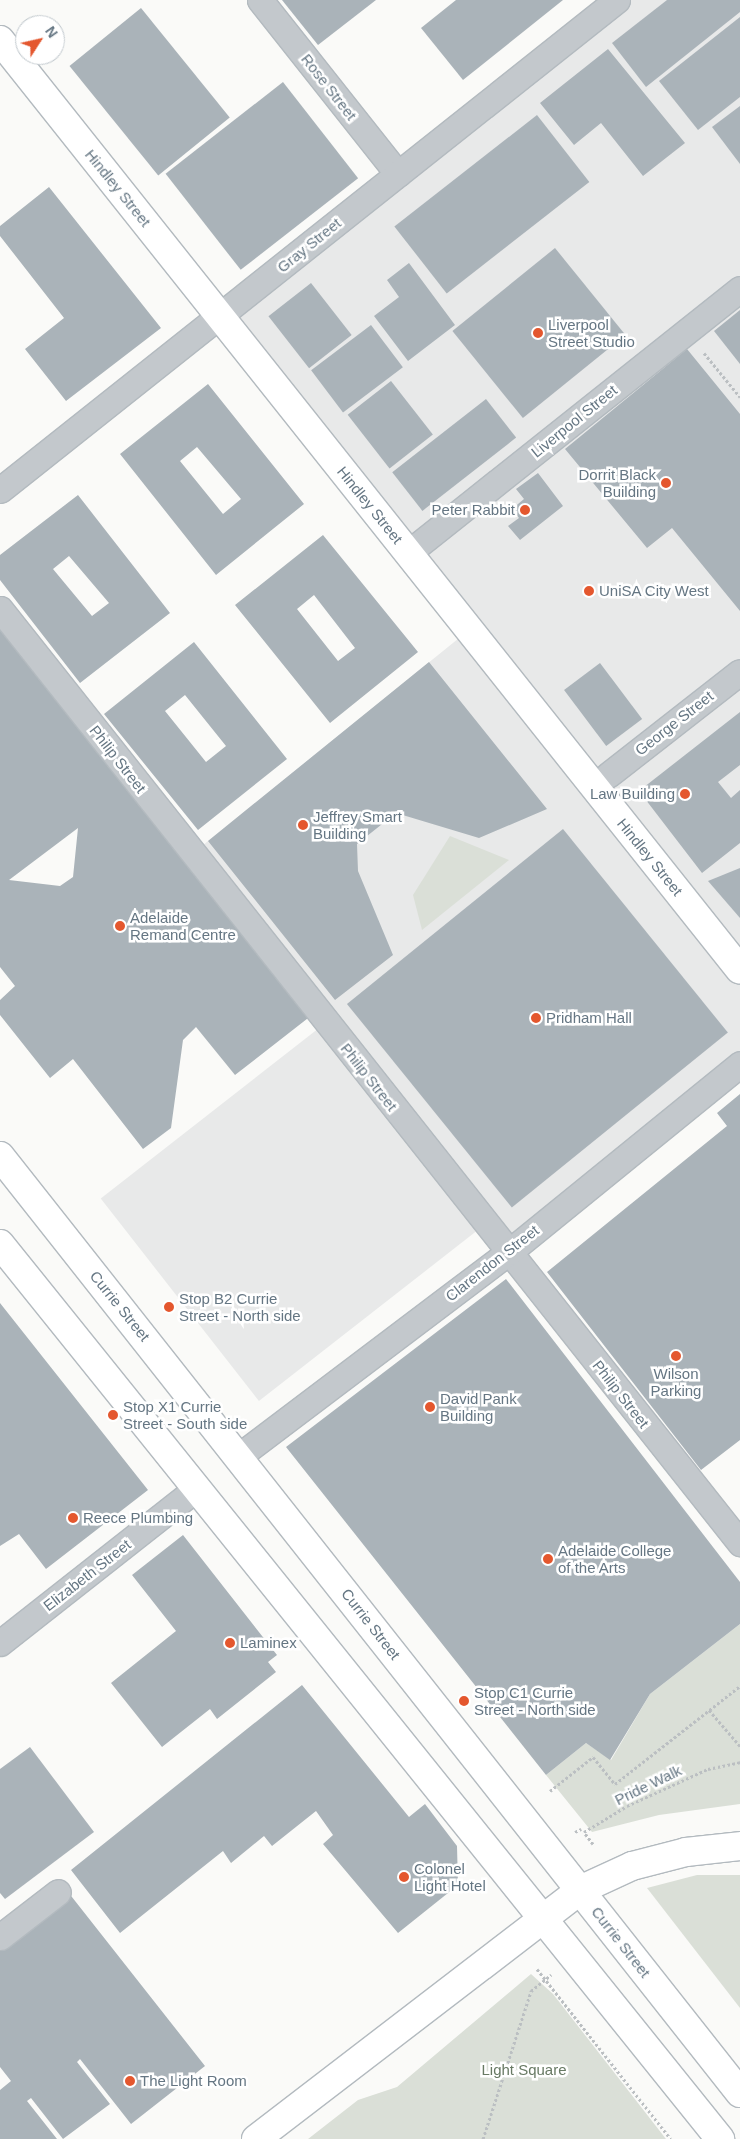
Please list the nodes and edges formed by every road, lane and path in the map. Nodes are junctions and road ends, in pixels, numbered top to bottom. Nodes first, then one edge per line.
1 (260, 0) edge
2 (617, 0) edge
3 (0, 40) edge
4 (398, 174) junction
5 (740, 289) edge
6 (220, 316) junction
7 (687, 331) junction
8 (740, 397) edge
9 (0, 490) edge
10 (408, 553) junction
11 (0, 609) edge
12 (740, 672) edge
13 (608, 775) dead end
14 (740, 970) edge
15 (740, 1064) edge
16 (0, 1156) edge
17 (0, 1244) edge
18 (509, 1252) junction
19 (239, 1456) junction
20 (197, 1488) junction
21 (740, 1543) edge
22 (0, 1643) edge
23 (740, 1686) edge
24 (709, 1710) junction
25 (740, 1746) edge
26 (740, 1762) edge
27 (550, 1791) dead end
28 (581, 1829) dead end
29 (575, 1832) dead end
30 (593, 1844) dead end
31 (740, 1846) edge
32 (580, 1890) junction
33 (58, 1892) dead end
34 (541, 1918) junction
35 (0, 1937) edge
36 (537, 1970) dead end
37 (545, 1980) junction
38 (740, 2092) edge
39 (256, 2139) edge
40 (483, 2139) edge
41 (671, 2139) edge
42 (720, 2139) edge

1 - 4 street, Rose Street
2 - 4 street, Gray Street
3 - 6 main road, Hindley Street
4 - 6 street, Gray Street
5 - 7 street, Liverpool Street
6 - 9 street, Gray Street
6 - 10 main road, Hindley Street
7 - 8 path
7 - 10 street, Liverpool Street
10 - 14 main road, Hindley Street
11 - 18 street, Philip Street
12 - 13 street, George Street
15 - 18 street, Clarendon Street
16 - 19 main road, Currie Street
17 - 20 main road
18 - 19 street, Clarendon Street
18 - 21 street, Philip Street
19 - 32 main road, Currie Street
20 - 22 street, Elizabeth Street
20 - 34 main road
23 - 24 path
24 - 25 path
24 - 27 path
26 - 30 path, Pride Walk
28 - 29 path
31 - 32 main road
32 - 34 main road
32 - 38 main road, Currie Street
33 - 35 street
34 - 39 main road
34 - 42 main road
36 - 37 path
37 - 40 path
37 - 41 path

